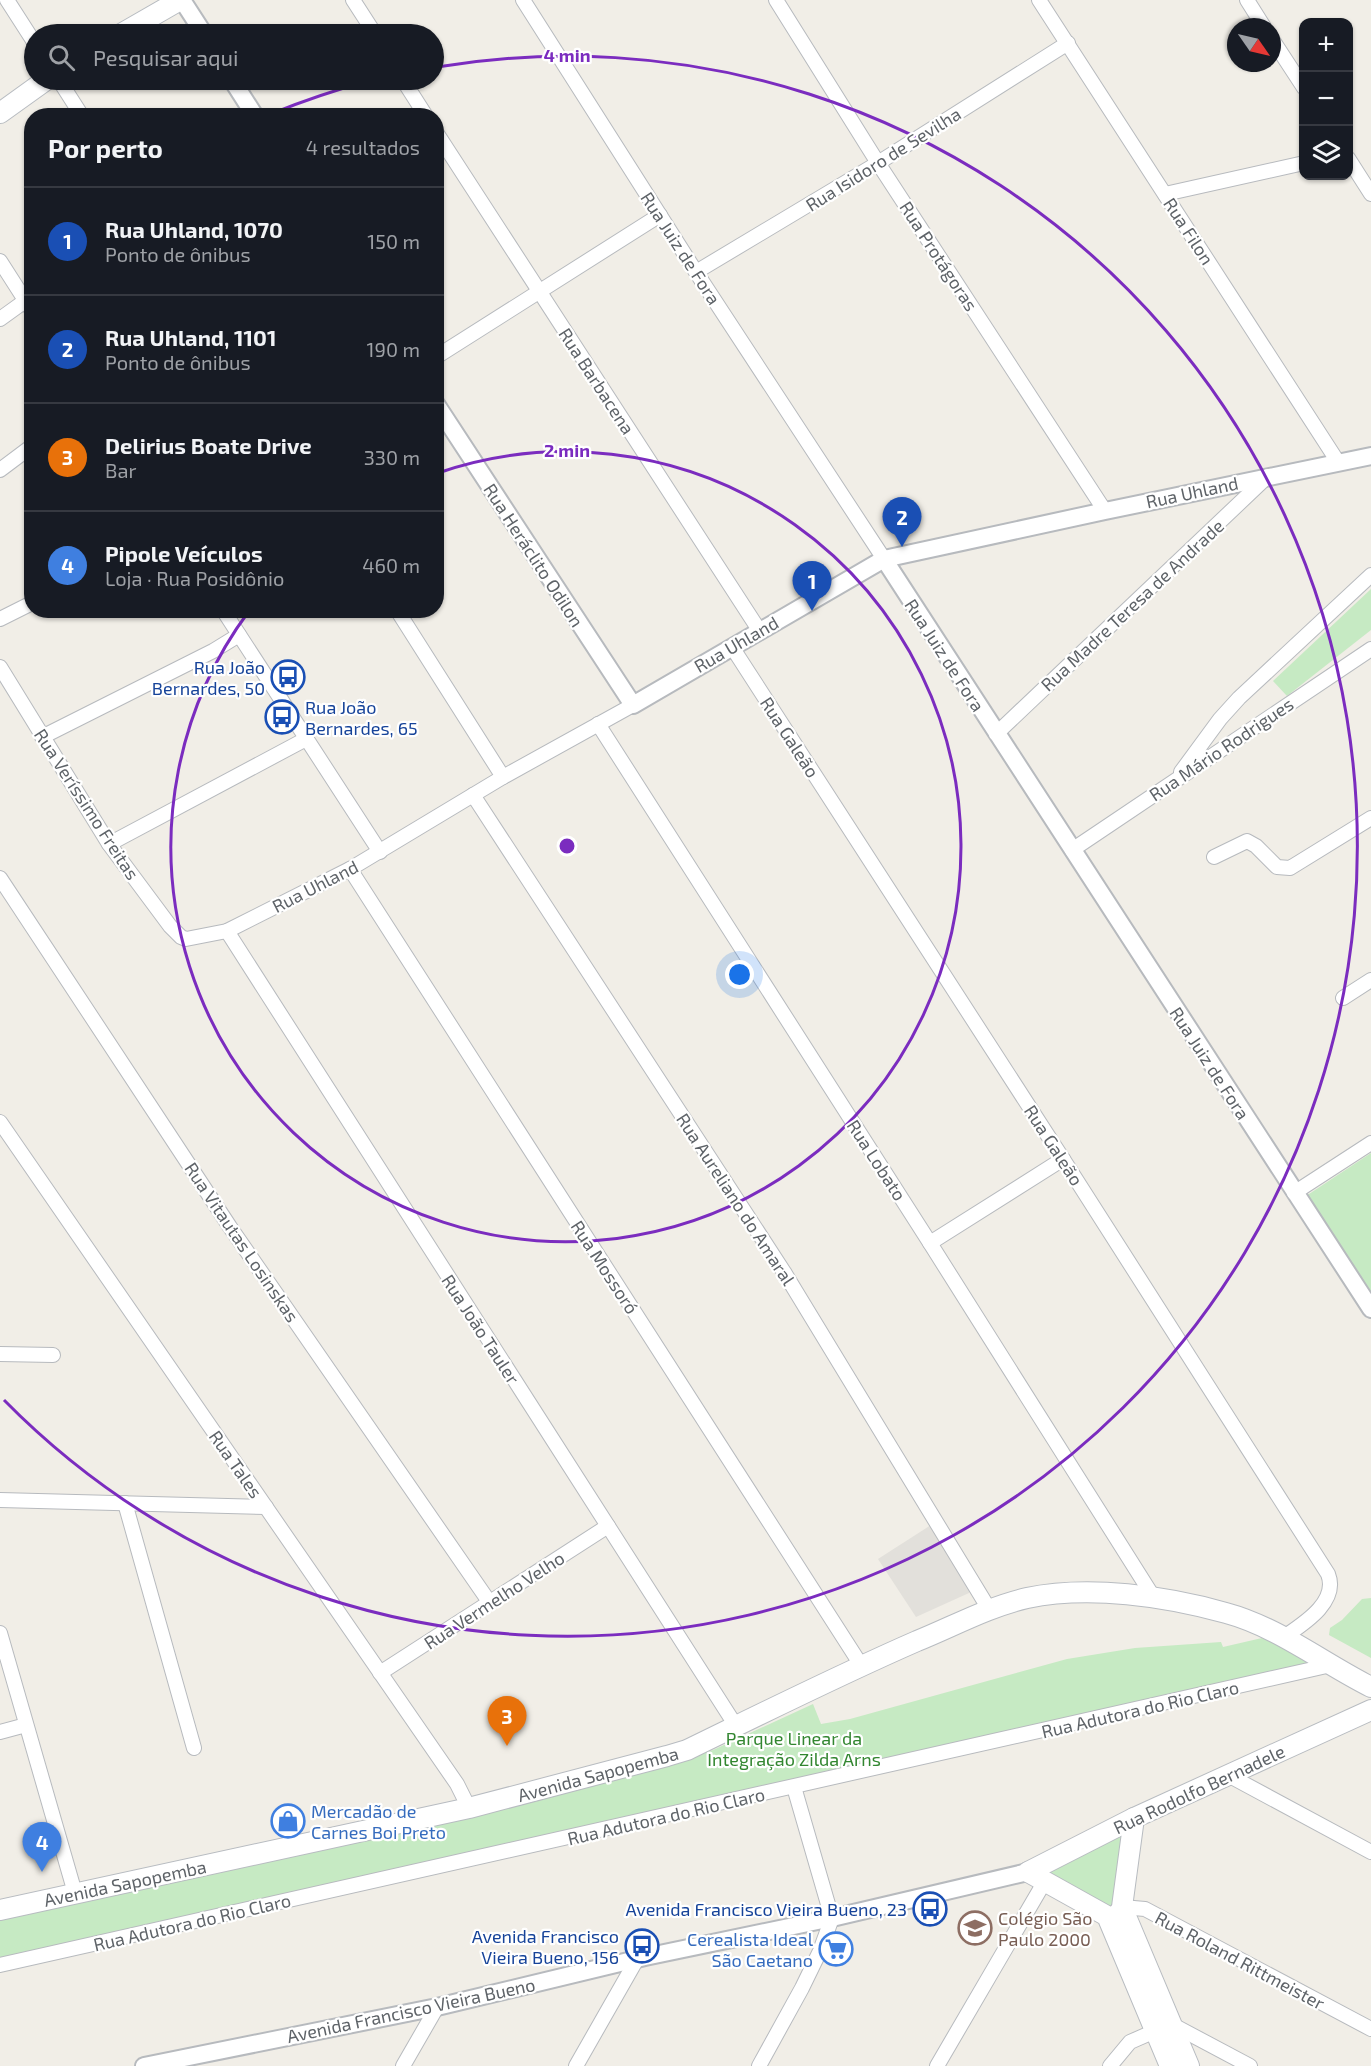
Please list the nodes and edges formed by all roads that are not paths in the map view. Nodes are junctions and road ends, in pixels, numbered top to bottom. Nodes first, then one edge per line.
1 (7, 0) edge
2 (181, 0) edge
3 (353, 0) edge
4 (523, 0) edge
5 (776, 0) edge
6 (1039, 0) edge
7 (1247, 0) edge
8 (1258, 18) edge
9 (139, 24) edge
10 (197, 24) edge
11 (369, 24) edge
12 (24, 26) edge
13 (1068, 43) junction
14 (1281, 53) edge
15 (1299, 80) edge
16 (32, 90) edge
17 (65, 90) edge
18 (238, 90) edge
19 (409, 90) edge
20 (77, 108) edge
21 (250, 108) edge
22 (421, 108) edge
23 (0, 113) edge
24 (444, 144) edge
25 (878, 163) junction
26 (1299, 164) edge
27 (1353, 166) edge
28 (1165, 194) junction
29 (1371, 194) edge
30 (660, 214) junction
31 (0, 261) edge
32 (696, 272) junction
33 (539, 292) junction
34 (24, 300) edge
35 (24, 308) edge
36 (0, 319) edge
37 (444, 352) edge
38 (444, 416) edge
39 (24, 452) edge
40 (1371, 456) edge
41 (1338, 462) junction
42 (0, 470) edge
43 (1268, 477) junction
44 (1105, 510) junction
45 (884, 560) junction
46 (1371, 575) edge
47 (24, 607) edge
48 (0, 618) edge
49 (228, 618) edge
50 (402, 618) edge
51 (759, 630) junction
52 (239, 635) junction
53 (732, 647) junction
54 (1370, 652) edge
55 (0, 667) edge
56 (633, 705) junction
57 (598, 724) junction
58 (996, 734) junction
59 (42, 737) junction
60 (306, 739) junction
61 (503, 777) junction
62 (1175, 780) junction
63 (473, 795) junction
64 (1371, 818) edge
65 (109, 844) junction
66 (1072, 850) junction
67 (380, 852) junction
68 (1214, 857) dead end
69 (350, 869) junction
70 (0, 878) edge
71 (226, 931) junction
72 (180, 937) joint
73 (1371, 980) edge
74 (1343, 998) dead end
75 (0, 1122) edge
76 (1371, 1143) edge
77 (1063, 1159) junction
78 (1294, 1193) junction
79 (930, 1243) junction
80 (1371, 1309) edge
81 (0, 1354) edge
82 (53, 1355) dead end
83 (0, 1500) edge
84 (125, 1503) junction
85 (266, 1507) junction
86 (608, 1527) junction
87 (1154, 1598) junction
88 (490, 1603) junction
89 (989, 1609) junction
90 (0, 1633) edge
91 (1284, 1637) junction
92 (861, 1665) junction
93 (1331, 1665) junction
94 (380, 1673) junction
95 (1371, 1687) edge
96 (1371, 1710) edge
97 (26, 1725) junction
98 (736, 1726) junction
99 (0, 1732) edge
100 (194, 1748) dead end
101 (1228, 1775) junction
102 (794, 1787) junction
103 (469, 1808) junction
104 (1134, 1818) junction
105 (1371, 1852) edge
106 (1037, 1877) junction
107 (75, 1893) junction
108 (0, 1910) edge
109 (1114, 1912) junction
110 (832, 1918) junction
111 (638, 1959) junction
112 (0, 1965) edge
113 (437, 2007) junction
114 (1163, 2027) junction
115 (1371, 2029) edge
116 (144, 2066) edge
117 (403, 2066) edge
118 (576, 2066) edge
119 (759, 2066) edge
120 (937, 2066) edge
121 (1110, 2066) edge
122 (1170, 2066) edge
123 (1189, 2066) edge
124 (1250, 2066) edge

1 - 12 street
2 - 9 main road
2 - 10 street
3 - 11 street
4 - 30 street, Rua Juiz de Fora
5 - 25 street, Rua Protágoras
6 - 13 street, Rua Filon
7 - 8 street
13 - 25 street, Rua Isidoro de Sevilha
13 - 28 street, Rua Filon
14 - 15 street
16 - 23 main road
17 - 20 street
18 - 21 street
19 - 22 street
24 - 33 street, Rua Barbacena
25 - 32 street, Rua Isidoro de Sevilha
25 - 44 street, Rua Protágoras
26 - 28 street
27 - 29 street
28 - 41 street, Rua Filon
30 - 32 street, Rua Juiz de Fora
30 - 33 street
31 - 34 street
32 - 45 street, Rua Juiz de Fora
33 - 37 street
33 - 51 street, Rua Barbacena
35 - 36 street
38 - 56 street, Rua Heráclito Odilon
39 - 42 street
40 - 41 street, Rua Uhland
41 - 43 street, Rua Uhland
43 - 44 street, Rua Uhland
43 - 58 street, Rua Madre Teresa de Andrade
44 - 45 street, Rua Uhland
45 - 51 street, Rua Uhland
45 - 58 street, Rua Juiz de Fora
46 - 62 street
47 - 48 street
49 - 52 street
50 - 61 street
51 - 53 street, Rua Uhland
52 - 59 street
52 - 60 street
53 - 56 street, Rua Uhland
53 - 77 street, Rua Galeão
54 - 62 street, Rua Mário Rodrigues
55 - 59 street, Rua Veríssimo Freitas
56 - 57 street, Rua Uhland
57 - 61 street, Rua Uhland
57 - 79 street, Rua Lobato
58 - 66 street, Rua Juiz de Fora
59 - 65 street, Rua Veríssimo Freitas
60 - 65 street
60 - 67 street
61 - 63 street, Rua Uhland
62 - 66 street, Rua Mário Rodrigues
63 - 67 street, Rua Uhland
63 - 89 street, Rua Aureliano do Amaral
64 - 68 street
65 - 72 street, Rua Veríssimo Freitas
66 - 78 street, Rua Juiz de Fora
67 - 69 street, Rua Uhland
69 - 71 street, Rua Uhland
69 - 92 street, Rua Mossoró
70 - 88 street, Rua Vitautas Losinskas
71 - 72 street, Rua Uhland
71 - 86 street, Rua João Tauler
73 - 74 street
75 - 85 street, Rua Tales
76 - 78 street
77 - 79 street
77 - 91 street, Rua Galeão
78 - 80 street, Rua Juiz de Fora
79 - 87 street, Rua Lobato
81 - 82 street
83 - 84 street
84 - 85 street
84 - 100 street
85 - 94 street, Rua Tales
86 - 88 street, Rua Vermelho Velho
86 - 98 street, Rua João Tauler
87 - 89 main road, Avenida Sapopemba
87 - 91 main road, Avenida Sapopemba
88 - 94 street, Rua Vermelho Velho
89 - 92 main road, Avenida Sapopemba
90 - 97 street
91 - 93 main road, Avenida Sapopemba
92 - 98 main road, Avenida Sapopemba
93 - 95 main road, Avenida Sapopemba
93 - 102 street, Rua Adutora do Rio Claro
94 - 103 street, Rua Tales
96 - 101 main road, Rua Rodolfo Bernadele
97 - 99 street
97 - 107 street
98 - 103 main road, Avenida Sapopemba
101 - 104 main road, Rua Rodolfo Bernadele
101 - 105 street
102 - 110 street
102 - 112 street, Rua Adutora do Rio Claro
103 - 107 main road, Avenida Sapopemba
104 - 106 main road, Rua Rodolfo Bernadele
104 - 109 main road
106 - 109 main road
106 - 110 street, Avenida Francisco Vieira Bueno
106 - 120 street
107 - 108 main road, Avenida Sapopemba
109 - 114 main road
109 - 115 street, Rua Roland Rittmeister
110 - 111 street, Avenida Francisco Vieira Bueno
110 - 119 street
111 - 113 street, Avenida Francisco Vieira Bueno
111 - 118 street
113 - 116 street, Avenida Francisco Vieira Bueno
113 - 117 street
114 - 121 street
114 - 122 main road
114 - 123 main road
114 - 124 street

